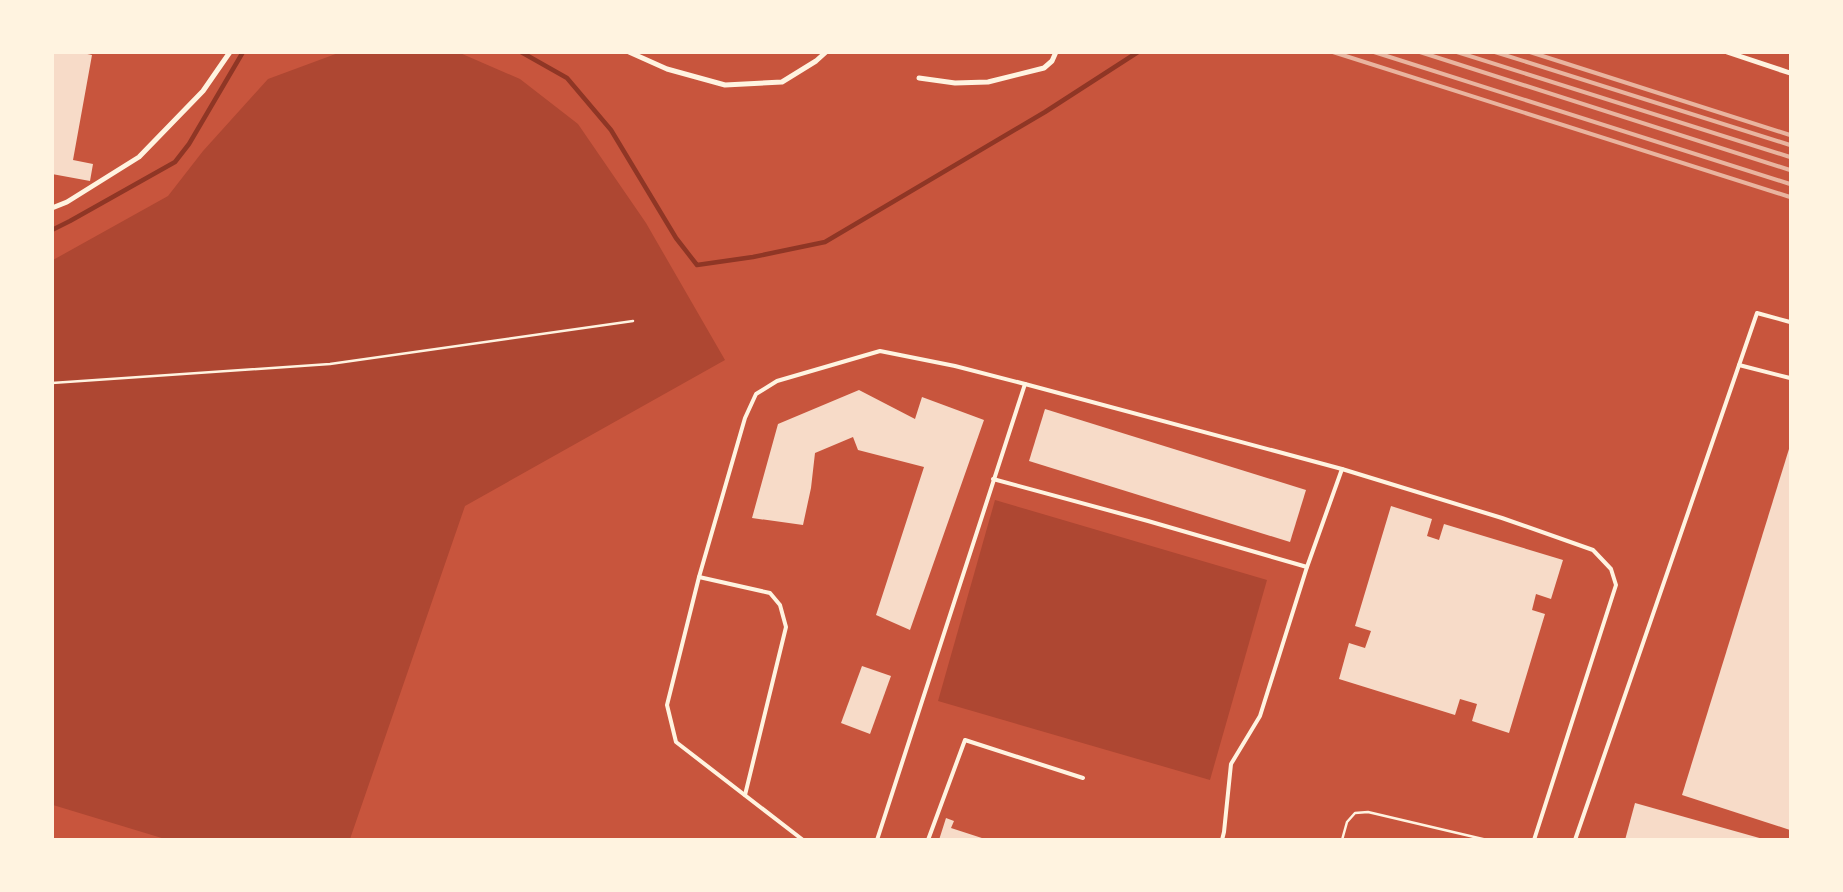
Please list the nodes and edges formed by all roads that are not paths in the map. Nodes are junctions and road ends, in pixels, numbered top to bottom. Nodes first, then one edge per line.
1 (230, 52) edge
2 (629, 52) edge
3 (826, 52) edge
4 (1056, 52) edge
5 (1727, 52) edge
6 (1790, 72) edge
7 (919, 78) dead end
8 (52, 208) edge
9 (1790, 322) edge
10 (1739, 365) junction
11 (1790, 378) edge
12 (1025, 384) junction
13 (1342, 469) junction
14 (993, 479) junction
15 (1307, 567) junction
16 (699, 577) junction
17 (1083, 778) dead end
18 (745, 795) junction
19 (803, 840) edge
20 (877, 840) edge
21 (928, 840) edge
22 (1222, 840) edge
23 (1534, 840) edge
24 (1575, 840) edge

1 - 8 street
2 - 3 street
4 - 7 street
5 - 6 street
9 - 10 lane
10 - 11 lane
10 - 24 lane
12 - 13 lane
12 - 14 lane
12 - 16 lane
13 - 15 lane
13 - 23 lane
14 - 15 lane
14 - 20 lane
15 - 22 lane
16 - 18 lane
16 - 18 lane
17 - 21 lane
18 - 19 lane

